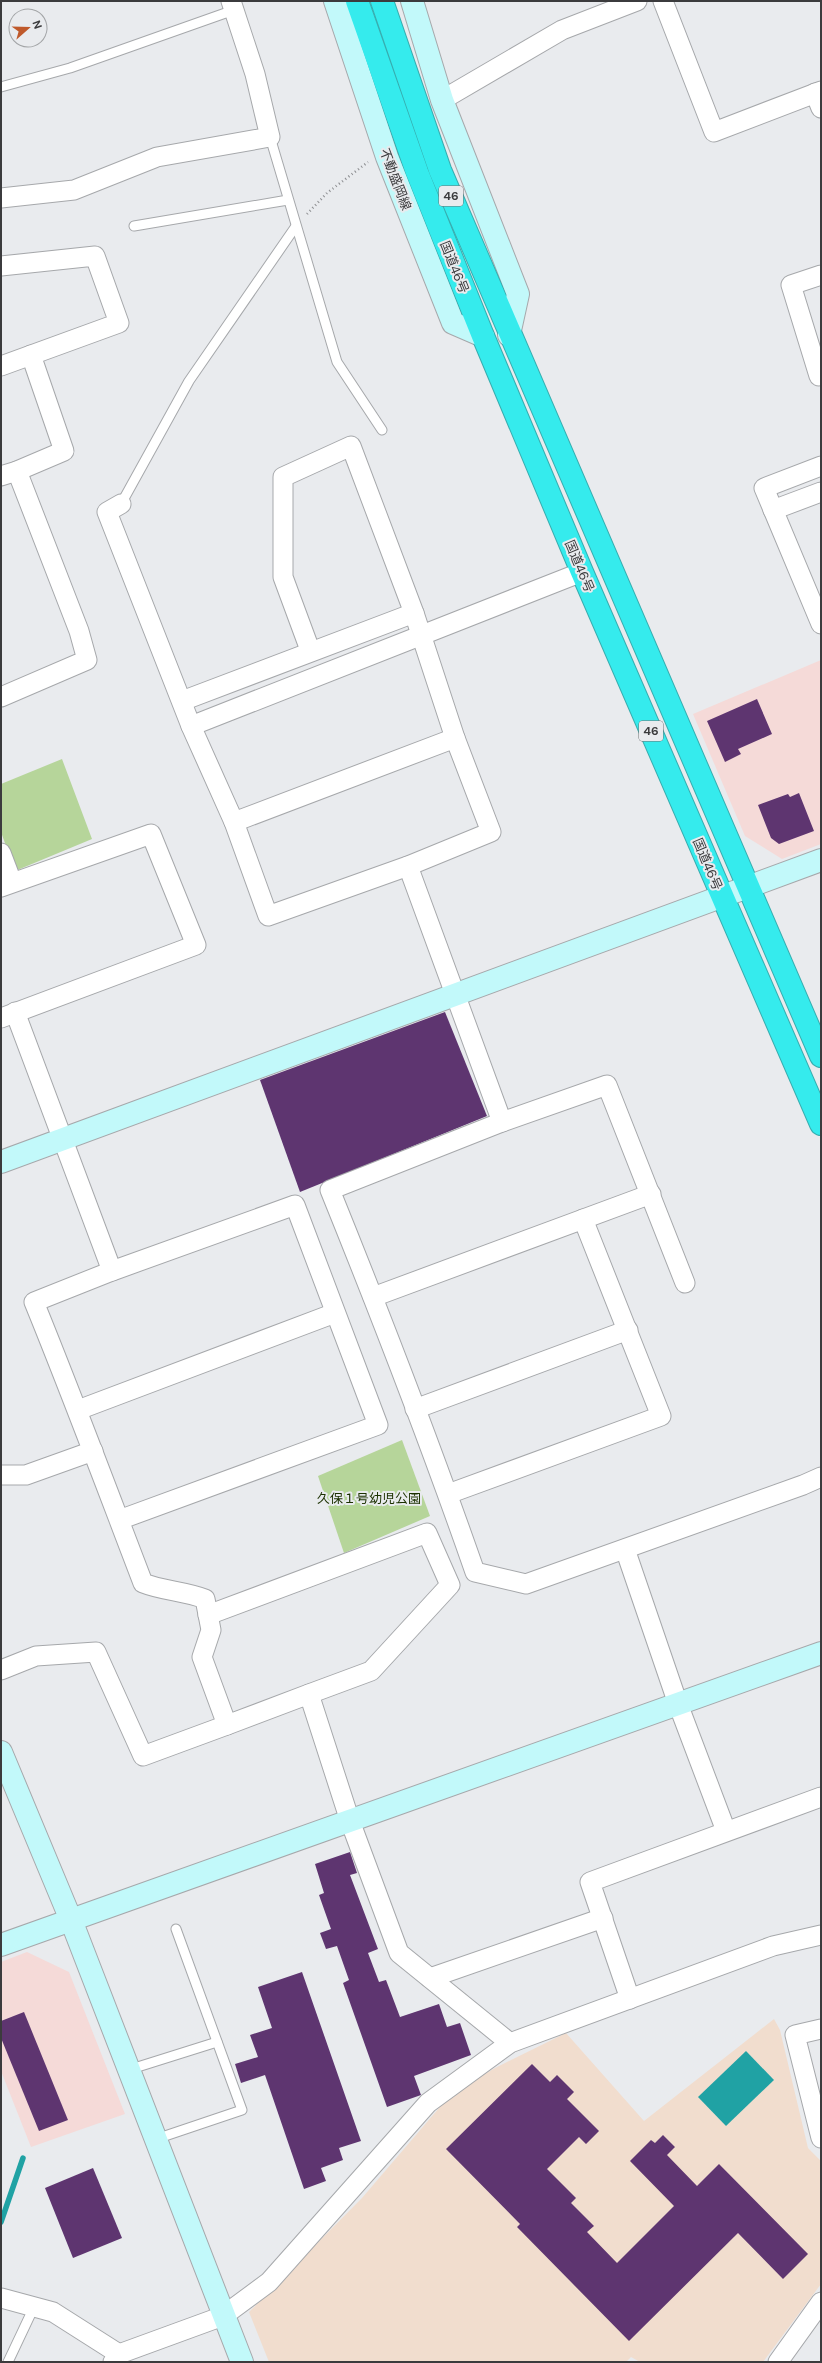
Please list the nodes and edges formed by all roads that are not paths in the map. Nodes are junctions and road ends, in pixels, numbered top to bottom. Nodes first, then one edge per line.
1 (335, 1) edge
2 (357, 1) edge
3 (382, 1) edge
4 (412, 1) edge
5 (637, 1) edge
6 (663, 1) edge
7 (233, 5) edge
8 (389, 58) junction
9 (1, 87) edge
10 (819, 98) edge
11 (442, 100) junction
12 (270, 137) junction
13 (1, 198) edge
14 (288, 200) junction
15 (134, 226) dead end
16 (296, 226) junction
17 (1, 266) edge
18 (821, 275) edge
19 (509, 335) junction
20 (483, 336) junction
21 (31, 355) junction
22 (1, 366) edge
23 (821, 375) edge
24 (382, 430) dead end
25 (821, 466) edge
26 (9, 473) edge
27 (821, 492) edge
28 (121, 504) joint
29 (773, 510) junction
30 (582, 572) junction
31 (414, 612) junction
32 (820, 618) edge
33 (422, 635) junction
34 (310, 650) junction
35 (1, 697) edge
36 (182, 701) junction
37 (191, 726) junction
38 (456, 738) junction
39 (234, 822) junction
40 (1, 853) edge
41 (821, 860) edge
42 (408, 866) junction
43 (6, 884) edge
44 (749, 887) junction
45 (723, 897) junction
46 (454, 995) junction
47 (8, 1015) edge
48 (821, 1056) edge
49 (502, 1122) junction
50 (821, 1124) edge
51 (62, 1138) junction
52 (1, 1162) edge
53 (651, 1194) junction
54 (583, 1219) junction
55 (112, 1270) junction
56 (685, 1283) dead end
57 (373, 1297) junction
58 (335, 1313) junction
59 (628, 1330) junction
60 (415, 1409) junction
61 (78, 1410) junction
62 (93, 1451) junction
63 (1, 1475) edge
64 (821, 1477) edge
65 (448, 1494) junction
66 (119, 1520) junction
67 (625, 1549) junction
68 (208, 1615) junction
69 (821, 1653) edge
70 (1, 1670) edge
71 (309, 1694) junction
72 (678, 1704) junction
73 (227, 1725) junction
74 (1, 1752) edge
75 (821, 1797) edge
76 (350, 1821) junction
77 (726, 1831) junction
78 (603, 1918) junction
79 (71, 1920) junction
80 (176, 1929) dead end
81 (821, 1935) edge
82 (1, 1945) edge
83 (430, 1978) junction
84 (630, 1999) junction
85 (821, 2029) edge
86 (217, 2042) junction
87 (510, 2043) junction
88 (128, 2070) junction
89 (821, 2138) edge
90 (154, 2139) junction
91 (1, 2298) edge
92 (821, 2302) edge
93 (34, 2307) junction
94 (223, 2316) junction
95 (116, 2358) edge
96 (8, 2362) edge
97 (242, 2362) edge
98 (778, 2362) edge

1 - 20 street, 不動盛岡線
2 - 8 highway, 国道46号 / 46
3 - 8 highway, 国道46号 / 46
4 - 11 street
5 - 11 street
6 - 10 street
7 - 9 lane
7 - 12 street
8 - 19 highway, 国道46号 / 46
8 - 20 highway, 国道46号 / 46
11 - 19 street
12 - 13 street
12 - 14 lane
14 - 15 lane
14 - 16 lane
16 - 24 lane
16 - 28 lane
17 - 21 street
18 - 23 street
19 - 44 highway, 国道46号 / 46
20 - 30 highway, 国道46号 / 46
21 - 22 street
21 - 26 street
25 - 29 street
26 - 35 street
27 - 29 street
28 - 36 street
29 - 32 street
30 - 33 street
30 - 45 highway, 国道46号 / 46
31 - 33 street
31 - 34 street
31 - 34 street
33 - 37 street
33 - 38 street
34 - 36 street
36 - 37 street
37 - 39 street
38 - 39 street
38 - 42 street
39 - 42 street
40 - 43 street
41 - 44 street
42 - 46 street
43 - 47 street
44 - 45 street
44 - 48 highway, 国道46号 / 46
45 - 46 street
45 - 50 highway, 国道46号 / 46
46 - 49 street
46 - 51 street
47 - 51 street
49 - 53 street
49 - 57 street
51 - 52 street
51 - 55 street
53 - 54 street
53 - 56 street
54 - 57 street
54 - 59 street
55 - 58 street
55 - 61 street
57 - 60 street
58 - 61 street
58 - 66 street
59 - 60 street
59 - 65 street
60 - 65 street
61 - 62 street
62 - 63 street
62 - 66 street
64 - 67 street
65 - 67 street
66 - 68 street
67 - 72 street
68 - 71 street
68 - 73 street
69 - 72 street
70 - 73 street
71 - 73 street
71 - 76 street
72 - 76 street
72 - 77 street
74 - 79 street
75 - 77 street
76 - 79 street
76 - 83 street
77 - 78 street
78 - 83 street
78 - 84 street
79 - 82 street
79 - 88 street
80 - 86 lane
81 - 84 street
83 - 87 street
84 - 87 street
85 - 89 street
86 - 88 lane
86 - 90 lane
87 - 94 street
88 - 90 street
90 - 94 street
91 - 93 street
92 - 98 street
93 - 95 street
93 - 96 lane
94 - 95 street
94 - 97 street

